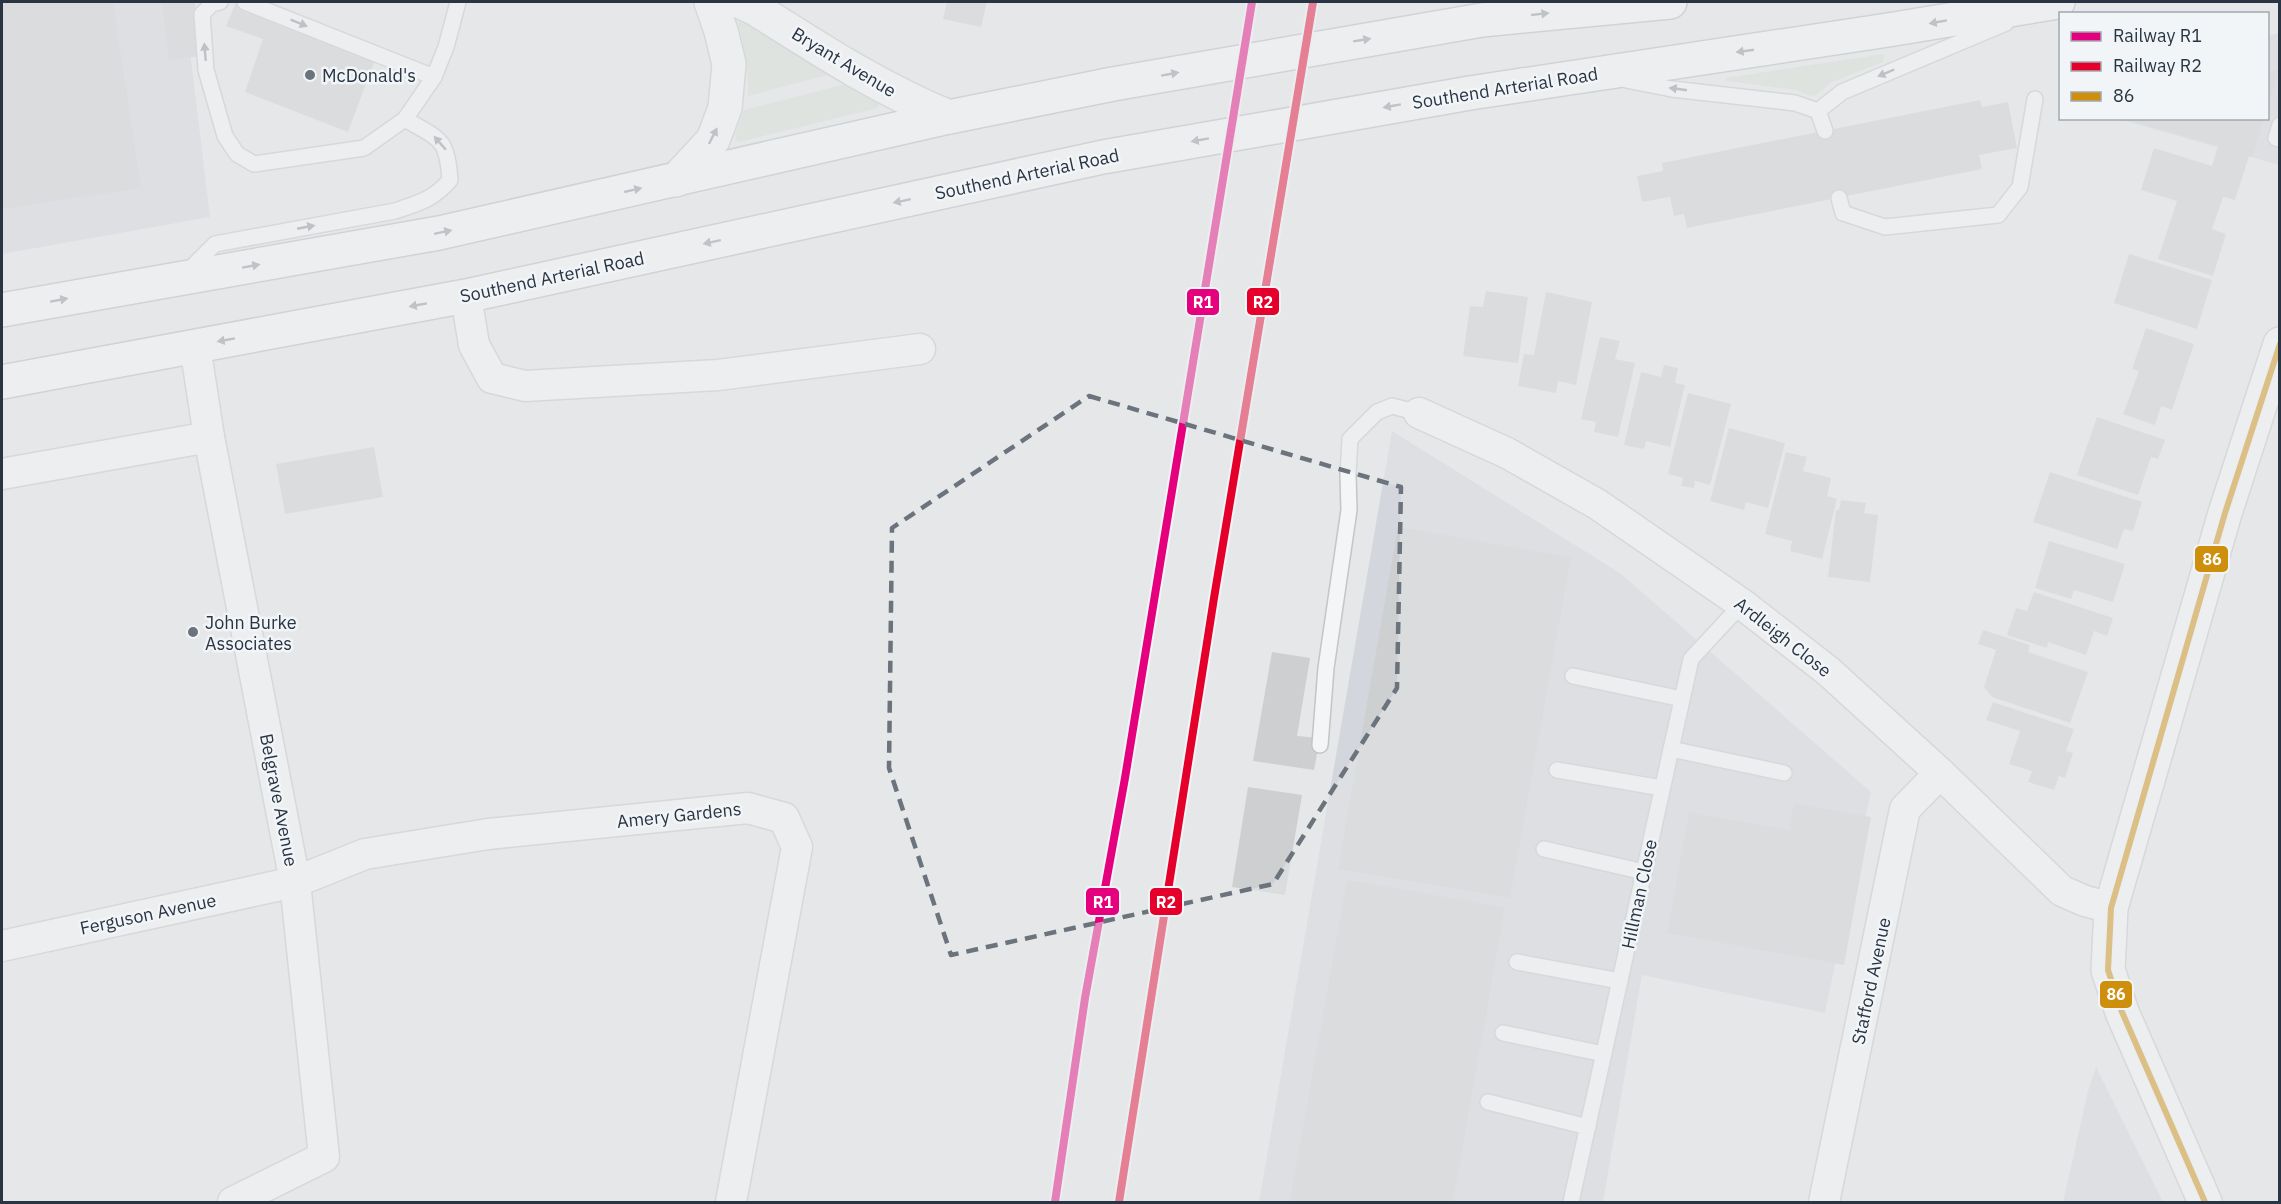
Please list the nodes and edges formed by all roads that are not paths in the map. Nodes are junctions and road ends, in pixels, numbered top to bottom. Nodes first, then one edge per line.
1 (220, 2) edge
2 (245, 2) edge
3 (458, 2) edge
4 (711, 2) edge
5 (741, 2) edge
6 (1670, 2) edge
7 (2057, 2) edge
8 (1594, 74) junction
9 (434, 77) junction
10 (2035, 99) dead end
11 (1818, 111) junction
12 (950, 117) junction
13 (405, 119) junction
14 (2280, 125) edge
15 (1825, 131) dead end
16 (2280, 139) edge
17 (676, 180) junction
18 (1839, 198) dead end
19 (180, 279) junction
20 (466, 296) junction
21 (2, 310) edge
22 (2280, 344) edge
23 (195, 346) junction
24 (920, 349) dead end
25 (2, 382) edge
26 (1419, 413) joint
27 (209, 437) junction
28 (2, 474) edge
29 (1742, 604) junction
30 (1573, 676) dead end
31 (1682, 699) junction
32 (1320, 745) dead end
33 (1671, 748) junction
34 (1557, 770) dead end
35 (1784, 773) dead end
36 (1940, 773) junction
37 (1662, 788) junction
38 (1544, 849) dead end
39 (1644, 872) junction
40 (295, 882) junction
41 (2111, 908) junction
42 (2, 946) edge
43 (1516, 962) dead end
44 (1620, 981) junction
45 (1503, 1034) dead end
46 (1604, 1054) junction
47 (1488, 1102) dead end
48 (1588, 1126) junction
49 (233, 1203) edge
50 (731, 1203) edge
51 (1571, 1203) edge
52 (1824, 1203) edge
53 (2205, 1203) edge

13 -> 1 lane
2 -> 9 lane
3 - 9 lane
17 -> 4 main road
5 - 12 main road, Bryant Avenue
12 -> 6 main road
7 -> 8 main road, Southend Arterial Road
7 -> 11 lane
11 -> 8 lane
8 -> 20 main road, Southend Arterial Road
9 - 13 lane
10 - 18 lane
11 - 15 lane
12 - 17 main road
19 -> 13 lane
14 - 16 lane
19 -> 17 main road
21 -> 19 main road
20 -> 23 main road, Southend Arterial Road
20 - 24 street
22 - 41 main road
23 - 25 main road, Southend Arterial Road
23 - 27 street, Belgrave Avenue
26 - 29 street, Ardleigh Close
26 - 32 lane
27 - 28 street
27 - 40 street, Belgrave Avenue
29 - 31 lane, Hillman Close
29 - 36 street, Ardleigh Close
30 - 31 lane
31 - 33 lane, Hillman Close
33 - 35 lane
33 - 37 lane, Hillman Close
34 - 37 lane
36 - 41 street, Ardleigh Close
36 - 52 street, Stafford Avenue
37 - 39 lane, Hillman Close
38 - 39 lane
39 - 44 lane, Hillman Close
40 - 42 street, Ferguson Avenue
40 - 49 street, Belgrave Avenue
40 - 50 street, Amery Gardens
41 - 53 main road
43 - 44 lane
44 - 46 lane, Hillman Close
45 - 46 lane
46 - 48 lane, Hillman Close
47 - 48 lane
48 - 51 lane, Hillman Close

